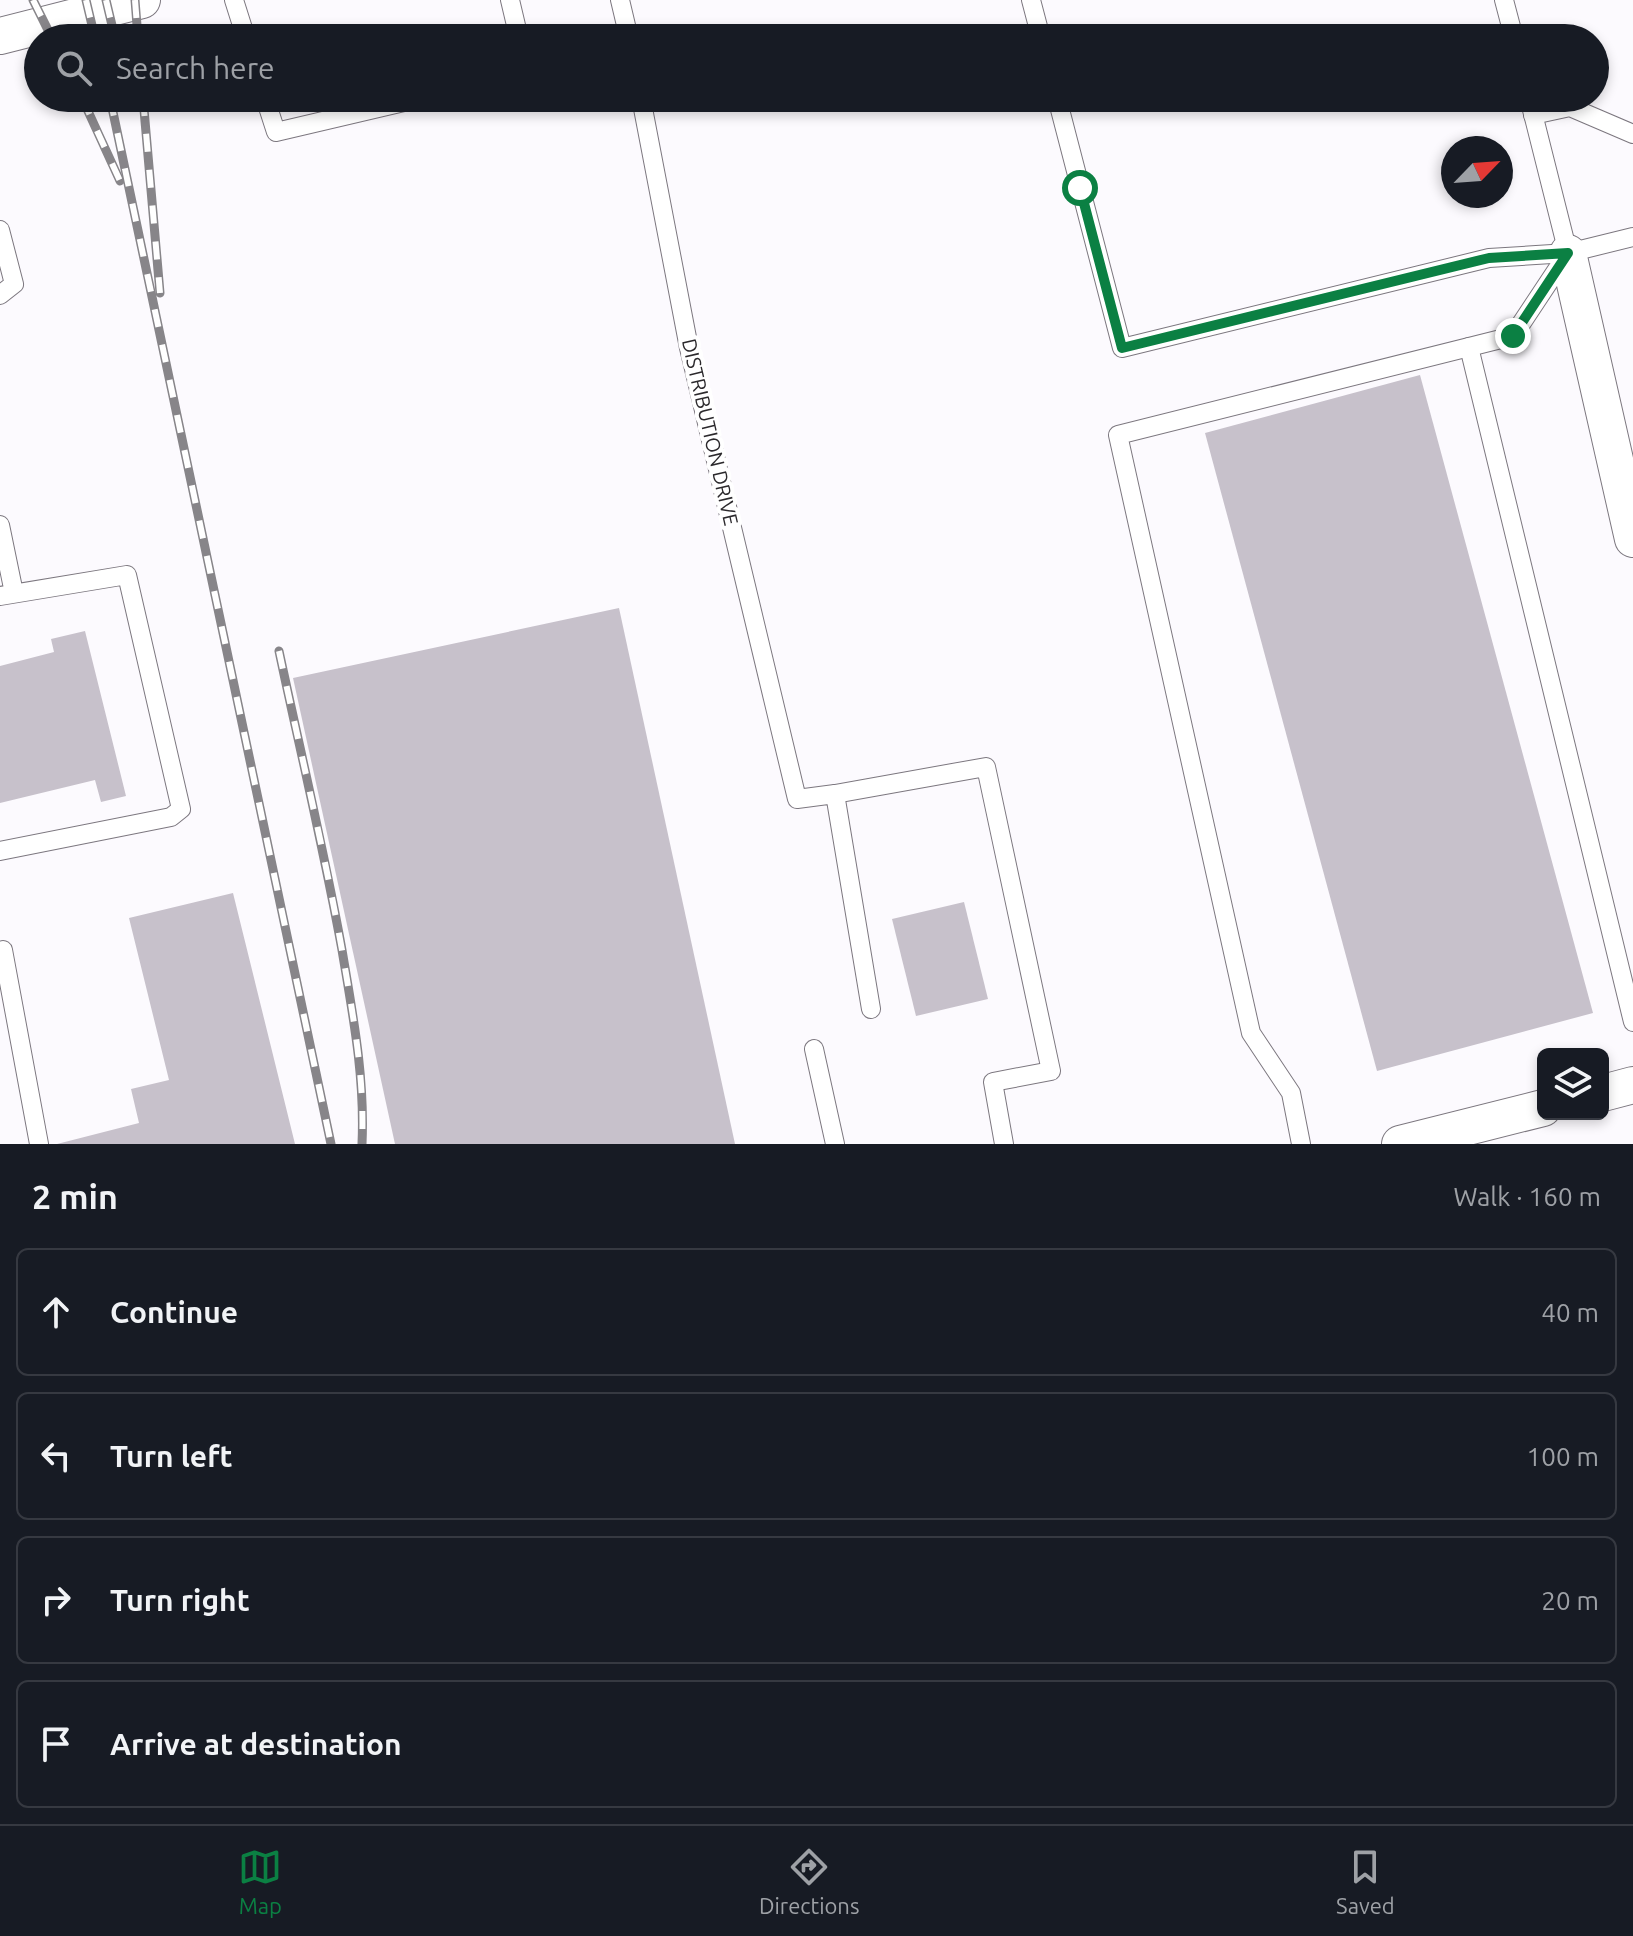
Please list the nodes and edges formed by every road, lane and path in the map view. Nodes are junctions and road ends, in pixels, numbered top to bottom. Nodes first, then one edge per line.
1 (142, 0) edge
2 (234, 0) edge
3 (510, 0) edge
4 (620, 0) edge
5 (1031, 0) edge
6 (1504, 0) edge
7 (47, 24) edge
8 (242, 24) edge
9 (516, 24) edge
10 (626, 24) edge
11 (1037, 24) edge
12 (1510, 24) edge
13 (24, 30) edge
14 (0, 36) edge
15 (270, 112) edge
16 (361, 112) edge
17 (644, 112) edge
18 (1061, 112) edge
19 (1533, 112) edge
20 (1582, 112) edge
21 (1633, 134) edge
22 (0, 230) edge
23 (1633, 237) edge
24 (1568, 253) junction
25 (0, 295) edge
26 (1469, 347) junction
27 (0, 525) edge
28 (1633, 539) edge
29 (7, 595) edge
30 (835, 794) junction
31 (0, 851) edge
32 (3, 950) dead end
33 (871, 1009) dead end
34 (1633, 1022) edge
35 (814, 1049) dead end
36 (1633, 1085) edge
37 (1609, 1091) edge
38 (1537, 1110) edge
39 (39, 1144) edge
40 (835, 1144) edge
41 (1004, 1144) edge
42 (1301, 1144) edge
43 (1400, 1144) edge

1 - 7 street
2 - 8 lane
3 - 9 lane
4 - 10 lane
5 - 11 lane
6 - 12 lane
13 - 14 street
15 - 16 lane
17 - 30 lane, DISTRIBUTION DRIVE
18 - 24 lane
19 - 24 lane
20 - 21 lane
22 - 25 lane
23 - 24 lane
24 - 26 lane
24 - 28 street
26 - 34 lane
26 - 42 lane
27 - 29 lane
29 - 31 lane
30 - 33 lane
30 - 41 lane
32 - 39 lane
35 - 40 lane
36 - 37 street
38 - 43 street

